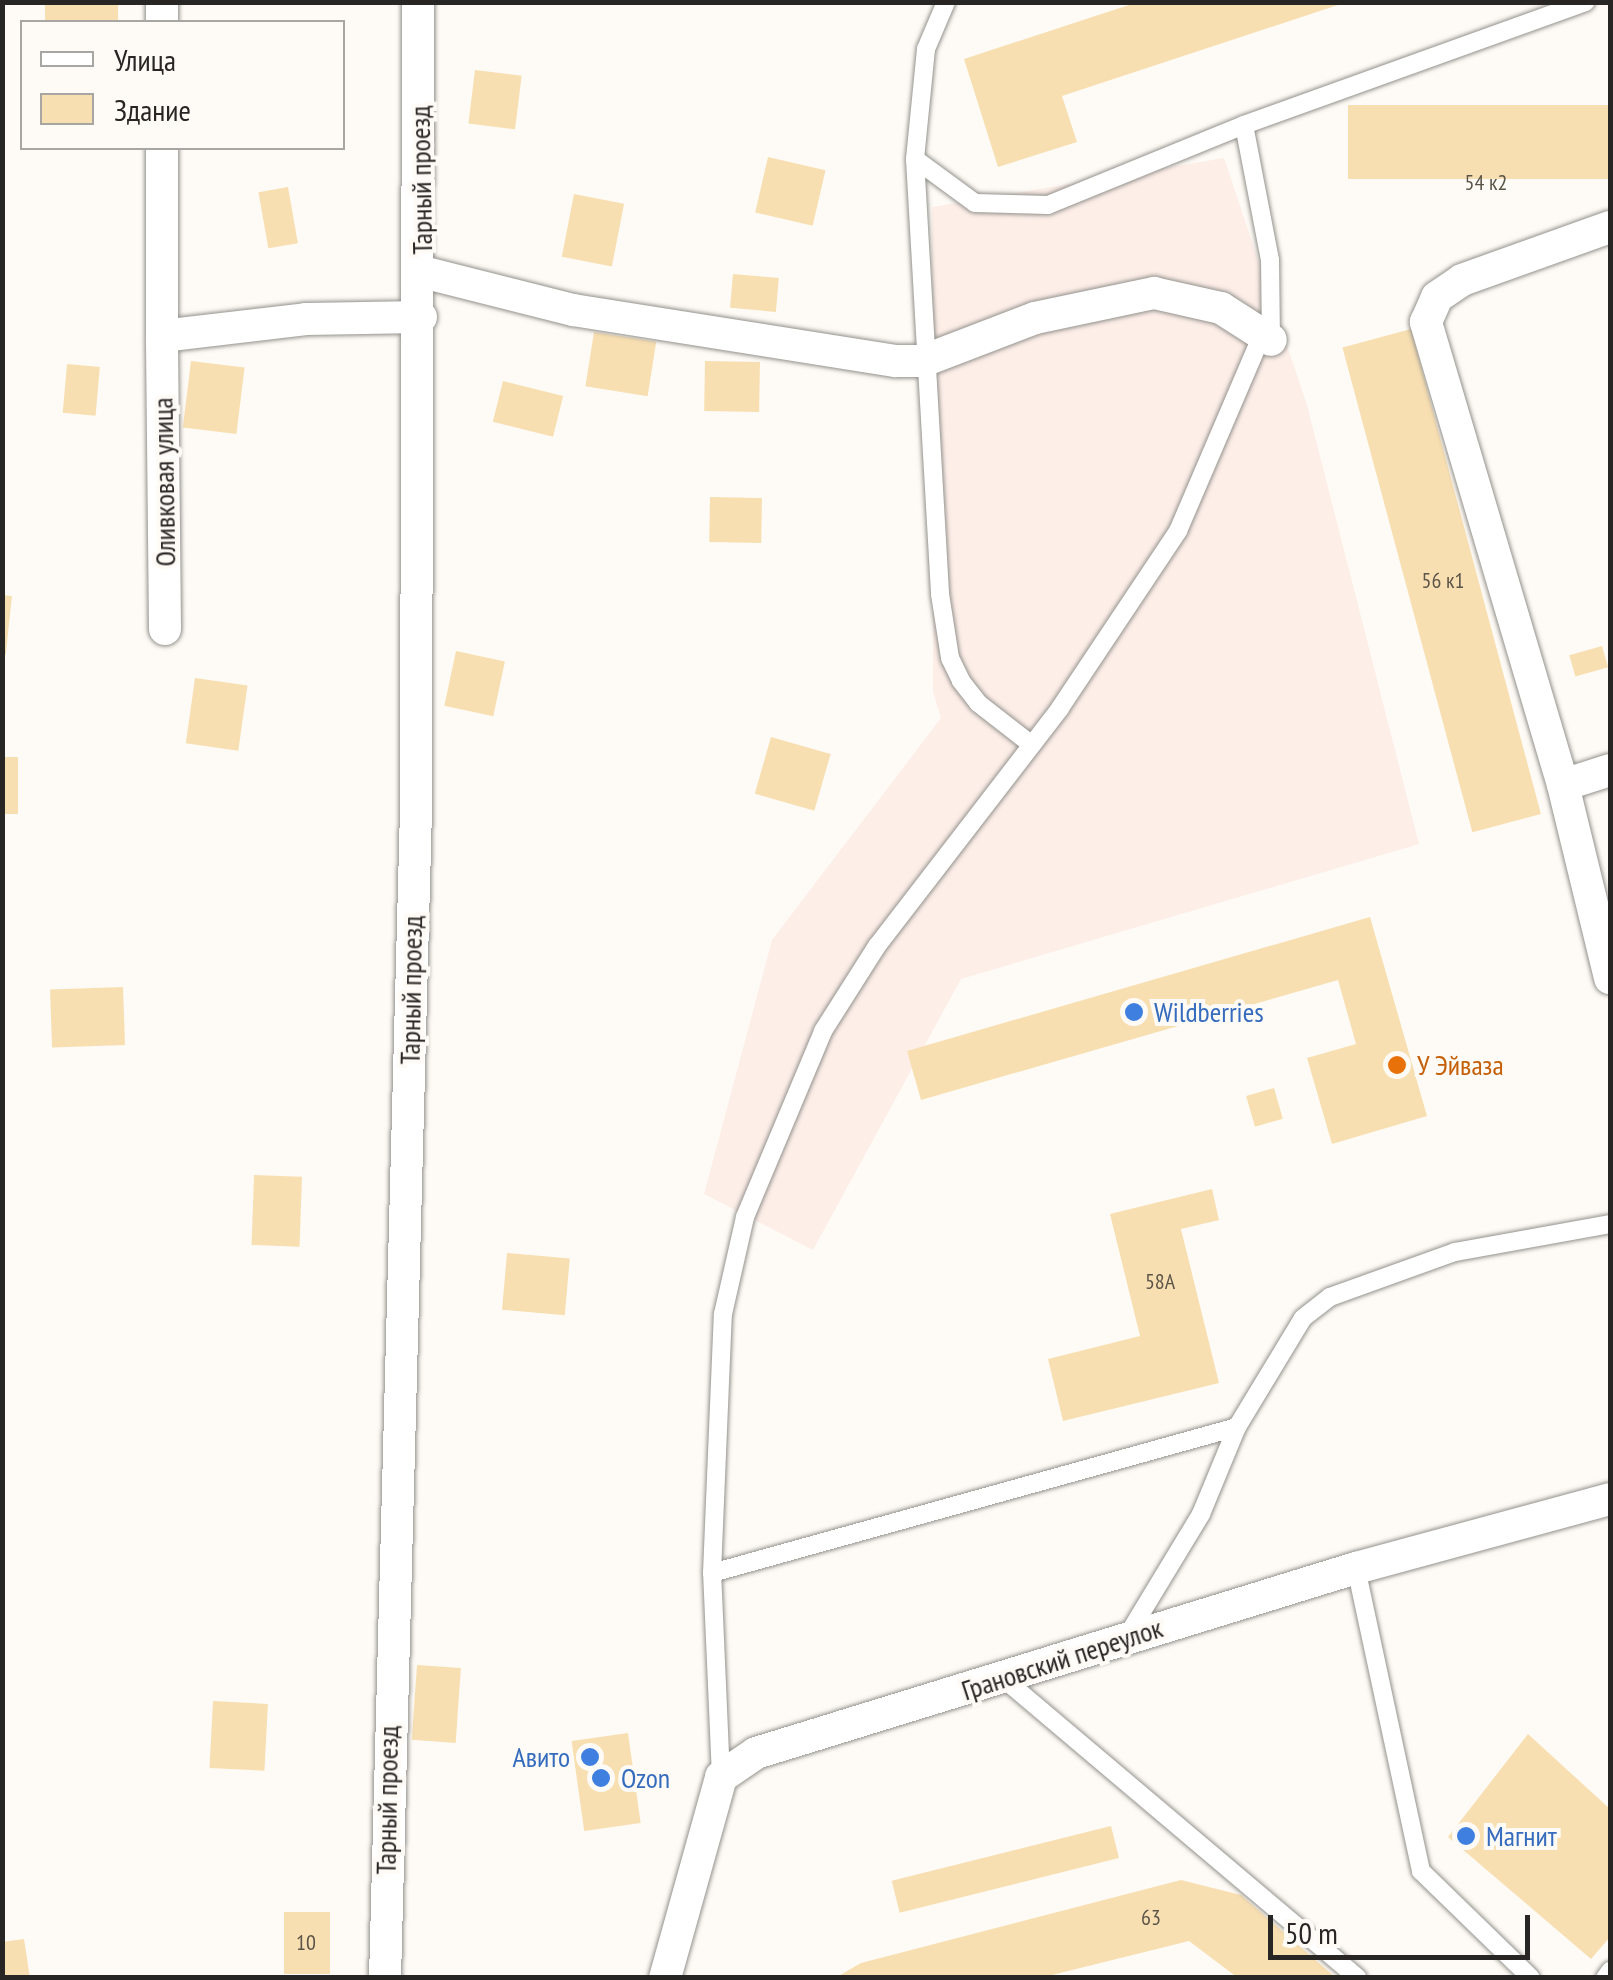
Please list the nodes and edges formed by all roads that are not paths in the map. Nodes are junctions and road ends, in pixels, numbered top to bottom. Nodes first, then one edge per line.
1 (418, 2) edge
2 (946, 2) edge
3 (1585, 2) edge
4 (1244, 125) junction
5 (162, 150) edge
6 (915, 158) junction
7 (1610, 227) edge
8 (422, 272) junction
9 (422, 317) junction
10 (162, 336) junction
11 (1271, 340) junction
12 (922, 361) junction
13 (165, 628) dead end
14 (1032, 745) junction
15 (1610, 770) edge
16 (1563, 785) junction
17 (1610, 978) edge
18 (1610, 1224) edge
19 (1237, 1427) junction
20 (1610, 1500) edge
21 (1356, 1568) junction
22 (712, 1573) junction
23 (1126, 1638) junction
24 (1004, 1679) junction
25 (721, 1776) junction
26 (1610, 1971) edge
27 (384, 1978) edge
28 (665, 1978) edge
29 (1358, 1978) edge
30 (1531, 1978) edge
31 (1605, 1978) edge

1 - 8 street, Тарный проезд
2 - 6 lane
3 - 4 lane
4 - 6 lane
4 - 11 lane
5 - 10 street, Оливковая улица
6 - 12 lane
7 - 16 street
8 - 9 street, Тарный проезд
8 - 12 street
9 - 10 street
9 - 27 street, Тарный проезд
10 - 13 street, Оливковая улица
11 - 12 street
11 - 14 lane
12 - 14 lane
14 - 22 lane
15 - 16 street
16 - 17 street
18 - 19 lane
19 - 22 lane
19 - 23 lane
20 - 21 street, Грановский переулок
21 - 23 street, Грановский переулок
21 - 30 lane
22 - 25 lane
23 - 24 street, Грановский переулок
24 - 25 street, Грановский переулок
24 - 29 lane
25 - 28 street
26 - 31 lane

